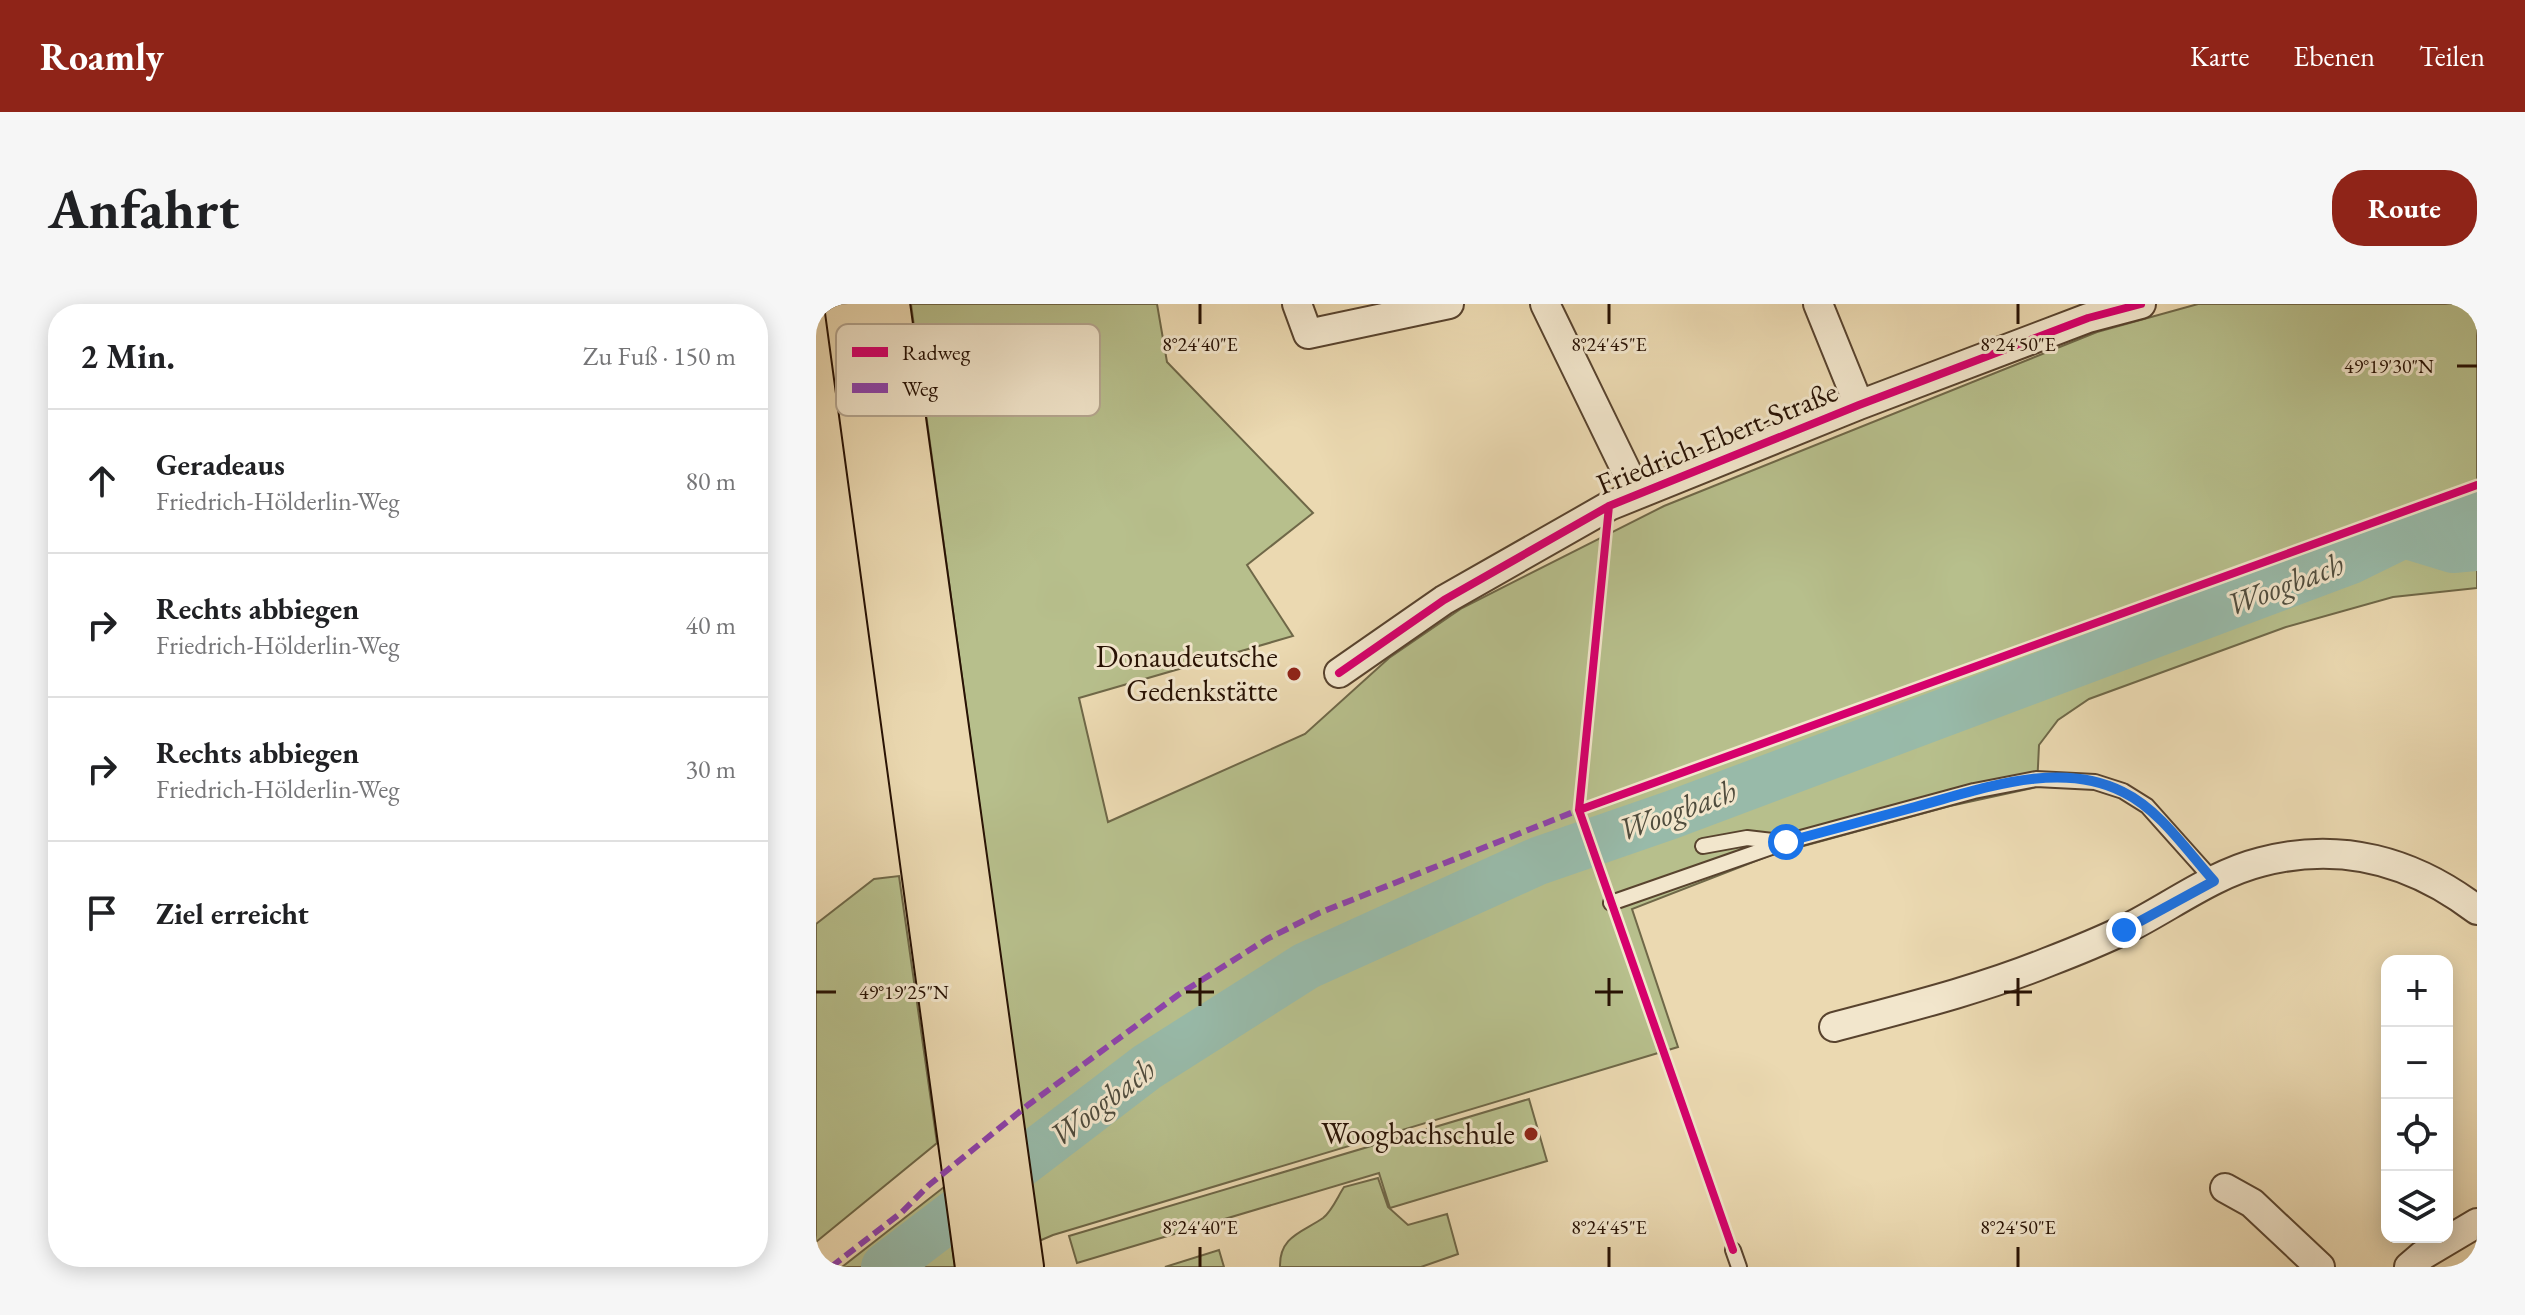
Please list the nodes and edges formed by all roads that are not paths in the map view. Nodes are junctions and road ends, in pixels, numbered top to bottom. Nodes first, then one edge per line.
1 (847, 304) edge
2 (887, 304) edge
3 (1297, 304) edge
4 (1449, 304) edge
5 (1545, 304) edge
6 (1818, 304) edge
7 (2141, 304) edge
8 (2087, 311) edge
9 (850, 324) edge
10 (890, 324) edge
11 (1859, 405) junction
12 (862, 416) edge
13 (903, 416) edge
14 (1637, 493) junction
15 (1339, 673) dead end
16 (1786, 842) junction
17 (1703, 846) dead end
18 (2214, 881) junction
19 (1611, 903) dead end
20 (2477, 910) edge
21 (1834, 1027) dead end
22 (2225, 1188) dead end
23 (2477, 1223) edge
24 (1733, 1250) dead end
25 (978, 1267) edge
26 (1021, 1267) edge
27 (1739, 1267) edge
28 (2320, 1267) edge
29 (2409, 1267) edge

1 - 9 highway
2 - 10 highway
3 - 4 street
5 - 14 street
6 - 11 street
7 - 8 street, Friedrich-Ebert-Straße
8 - 11 street, Friedrich-Ebert-Straße
11 - 14 street, Friedrich-Ebert-Straße
12 - 25 highway
13 - 26 highway
14 - 15 street, Friedrich-Ebert-Straße
16 - 17 lane
16 - 18 lane
16 - 19 lane
18 - 20 street
18 - 21 street
22 - 28 street
23 - 29 street
24 - 27 lane

